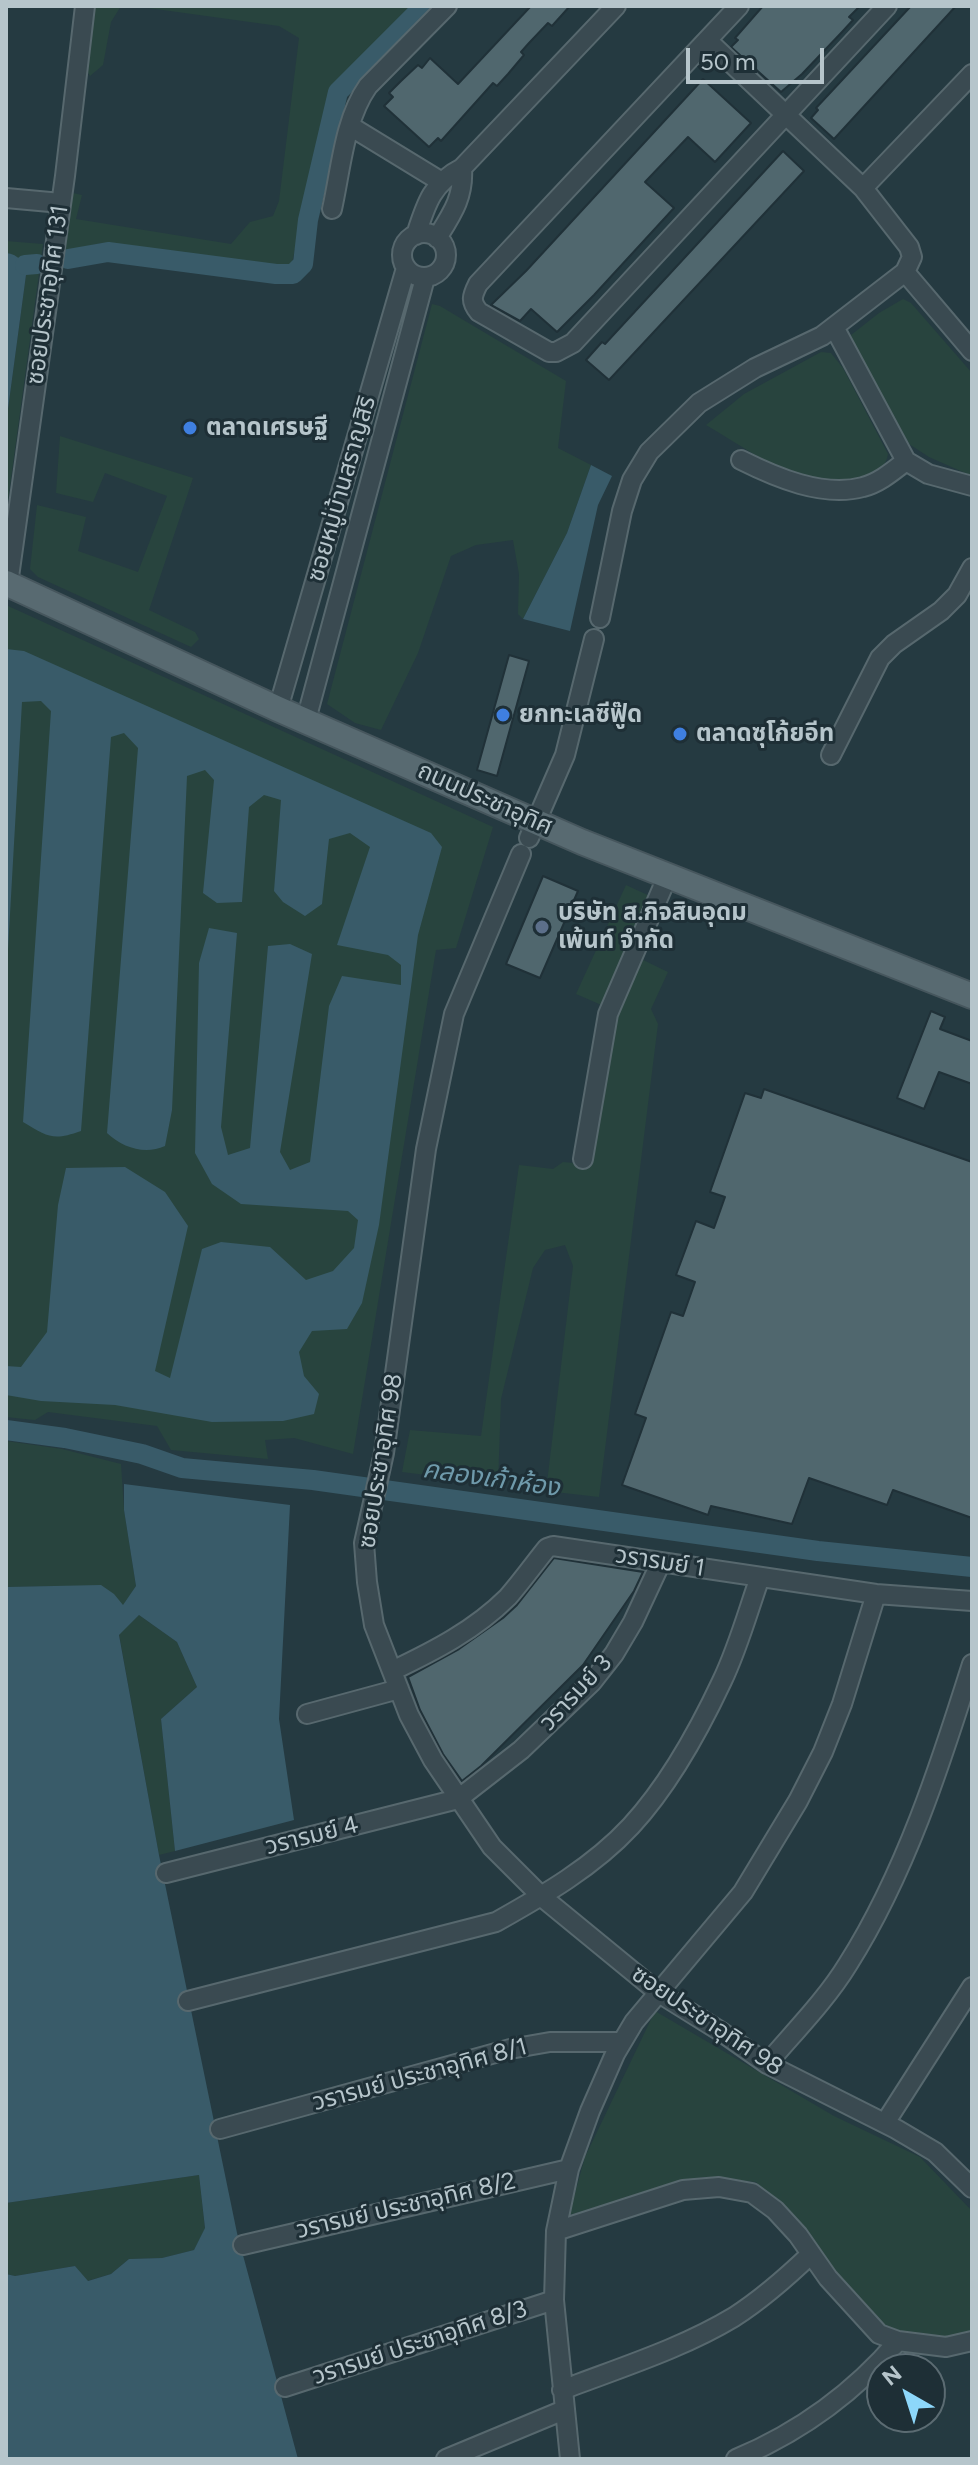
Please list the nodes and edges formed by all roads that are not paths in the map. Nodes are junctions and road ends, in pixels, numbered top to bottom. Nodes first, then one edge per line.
1 (85, 6) edge
2 (447, 6) edge
3 (616, 6) edge
4 (739, 6) edge
5 (887, 6) edge
6 (707, 40) junction
7 (972, 74) edge
8 (787, 115) junction
9 (350, 126) junction
10 (462, 168) junction
11 (440, 181) junction
12 (863, 188) junction
13 (6, 198) edge
14 (61, 203) junction
15 (332, 209) dead end
16 (416, 235) junction
17 (437, 238) junction
18 (406, 268) junction
19 (905, 272) junction
20 (425, 278) junction
21 (834, 327) junction
22 (971, 348) edge
23 (741, 460) dead end
24 (906, 461) junction
25 (972, 486) edge
26 (972, 568) edge
27 (7, 584) edge
28 (600, 618) dead end
29 (594, 639) dead end
30 (278, 709) junction
31 (306, 720) junction
32 (831, 755) dead end
33 (528, 838) junction
34 (668, 875) junction
35 (972, 996) edge
36 (583, 1159) dead end
37 (661, 1562) junction
38 (760, 1577) junction
39 (876, 1594) junction
40 (972, 1601) edge
41 (972, 1664) edge
42 (392, 1671) junction
43 (399, 1689) junction
44 (307, 1714) dead end
45 (458, 1799) junction
46 (166, 1873) dead end
47 (542, 1897) junction
48 (972, 1987) edge
49 (659, 1993) junction
50 (188, 2001) dead end
51 (965, 2014) edge
52 (622, 2042) junction
53 (767, 2064) junction
54 (885, 2123) junction
55 (220, 2129) dead end
56 (569, 2169) junction
57 (972, 2188) edge
58 (556, 2231) junction
59 (243, 2245) dead end
60 (811, 2254) junction
61 (554, 2300) junction
62 (898, 2341) junction
63 (972, 2341) edge
64 (285, 2387) dead end
65 (562, 2390) junction
66 (564, 2410) junction
67 (446, 2459) edge
68 (570, 2459) edge
69 (736, 2459) edge

1 - 14 street, ซอยประชาอุทิศ 131
2 - 9 street
3 - 10 street
4 - 6 street
5 - 8 street
6 - 8 street
6 - 8 street
7 - 12 street
8 - 12 street
9 - 11 street
9 - 15 street
10 - 11 street
10 - 17 street, ซอยหมู่บ้านสราญสิริ
11 - 16 street, ซอยหมู่บ้านสราญสิริ
12 - 19 street
13 - 14 street
14 - 27 street, ซอยประชาอุทิศ 131
16 - 17 street
16 - 18 street, ซอยหมู่บ้านสราญสิริ
17 - 20 street, ซอยหมู่บ้านสราญสิริ
18 - 20 street
18 - 30 street, ซอยหมู่บ้านสราญสิริ
19 - 21 street
19 - 22 street
20 - 31 street, ซอยหมู่บ้านสราญสิริ
21 - 24 street
21 - 28 street
23 - 24 street
24 - 25 street
26 - 32 street
27 - 30 main road, ถนนประชาอุทิศ
29 - 33 street, ซอยประชาอุทิศ 98
30 - 31 main road, ถนนประชาอุทิศ
31 - 33 main road, ถนนประชาอุทิศ
33 - 34 main road, ถนนประชาอุทิศ
33 - 42 street, ซอยประชาอุทิศ 98
34 - 35 main road, ถนนประชาอุทิศ
34 - 36 street
37 - 38 street, วรารมย์ 1
37 - 42 street, วรารมย์ 1
37 - 45 street, วรารมย์ 3
38 - 39 street, วรารมย์ 1
38 - 47 street
39 - 40 street, วรารมย์ 1
39 - 49 street
41 - 53 street
42 - 43 street, ซอยประชาอุทิศ 98
43 - 44 street
43 - 45 street, ซอยประชาอุทิศ 98
45 - 46 street, วรารมย์ 4
45 - 47 street, ซอยประชาอุทิศ 98
47 - 49 street, ซอยประชาอุทิศ 98
47 - 50 street
48 - 51 street
49 - 52 street
49 - 53 street, ซอยประชาอุทิศ 98
51 - 54 street
52 - 55 street, วรารมย์ ประชาอุทิศ 8/1
52 - 56 street
53 - 54 street, ซอยประชาอุทิศ 98
54 - 57 street, ซอยประชาอุทิศ 98
56 - 58 street
56 - 59 street, วรารมย์ ประชาอุทิศ 8/2
58 - 60 street
58 - 61 street
60 - 62 street
60 - 65 street
61 - 64 street, วรารมย์ ประชาอุทิศ 8/3
61 - 65 street
62 - 63 street
62 - 69 street
65 - 66 street
66 - 67 street
66 - 68 street

